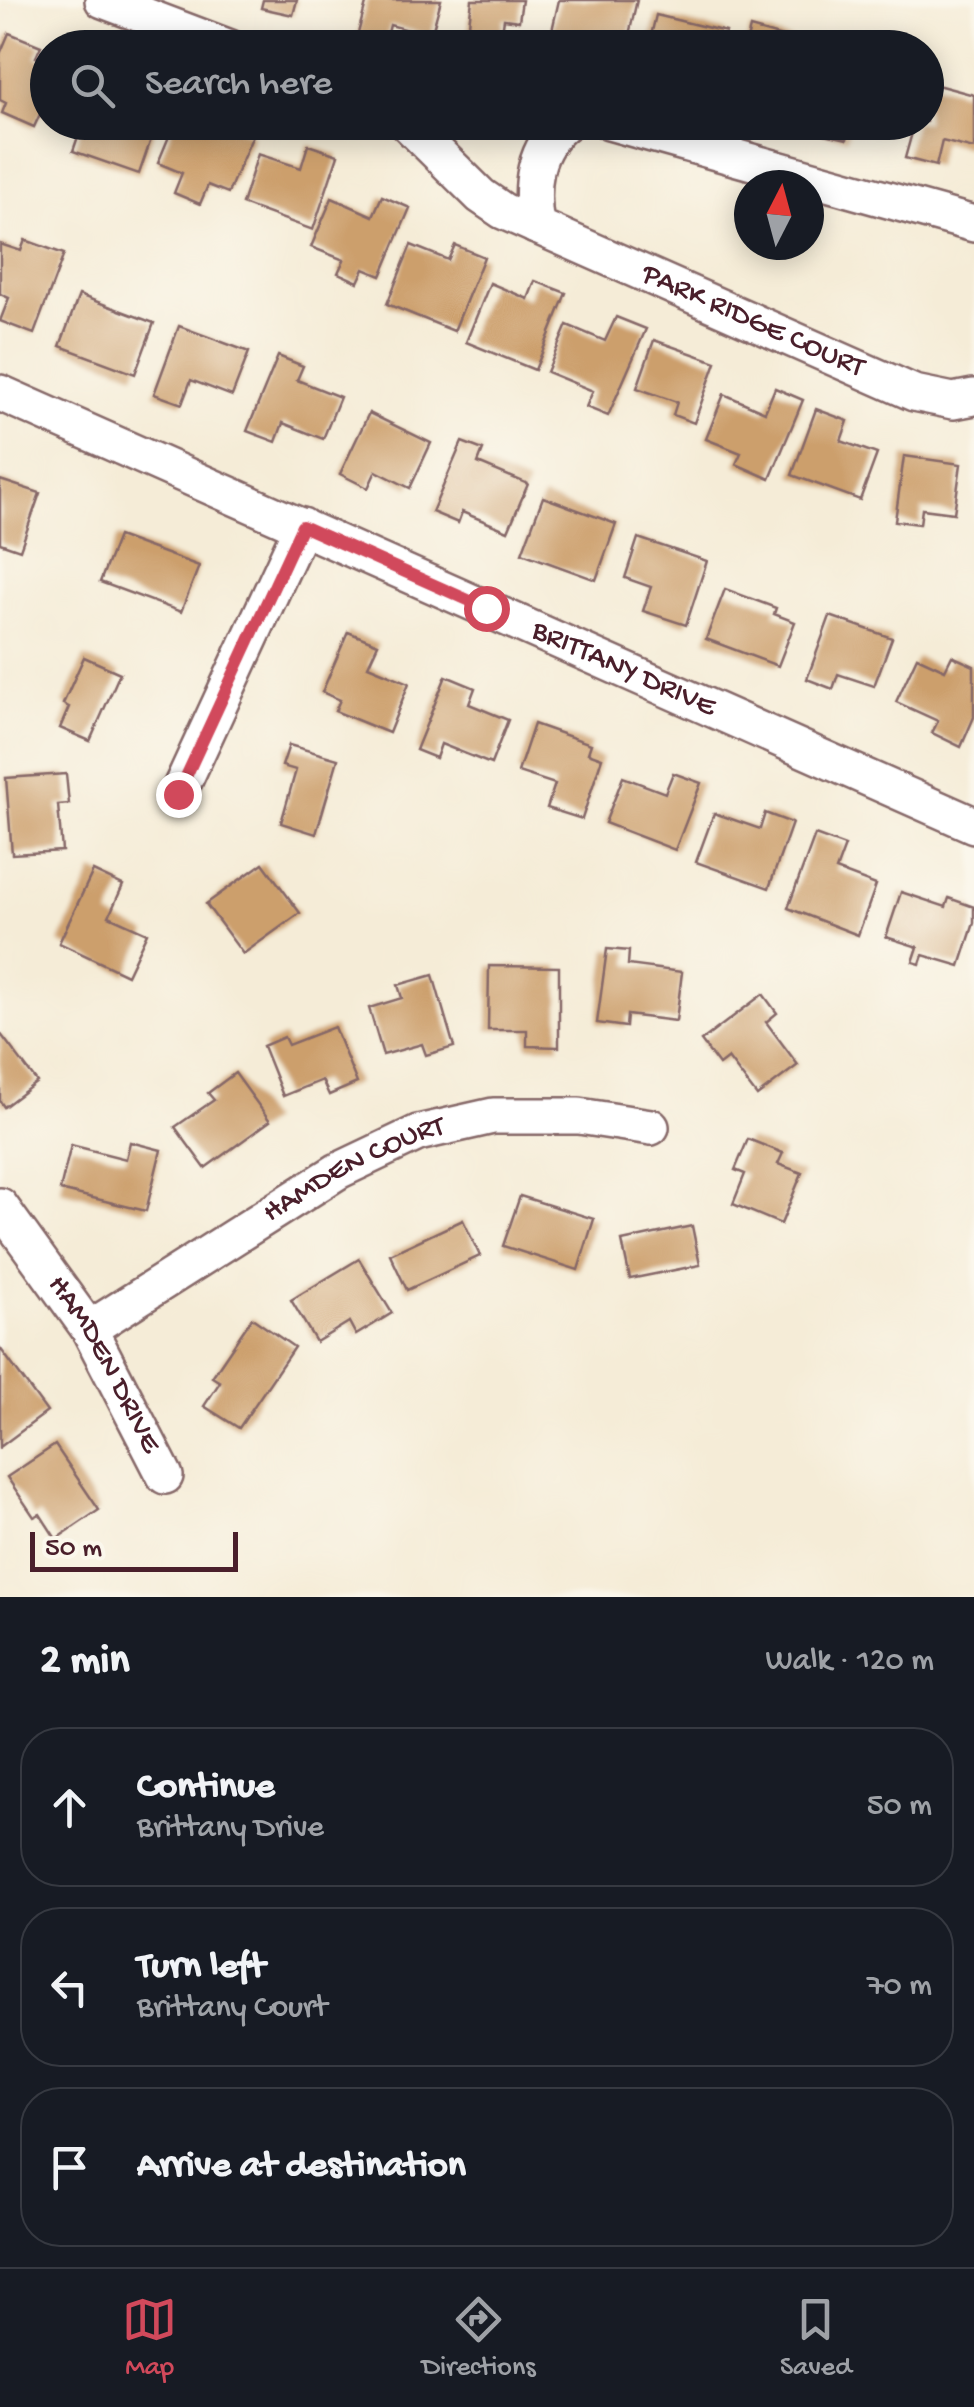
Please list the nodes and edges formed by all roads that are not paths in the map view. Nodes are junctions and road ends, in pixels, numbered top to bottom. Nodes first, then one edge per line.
1 (104, 0) edge
2 (183, 30) edge
3 (424, 140) edge
4 (549, 140) edge
5 (673, 140) edge
6 (974, 224) edge
7 (536, 226) junction
8 (0, 393) edge
9 (974, 396) edge
10 (302, 526) junction
11 (178, 794) dead end
12 (974, 826) edge
13 (651, 1127) dead end
14 (0, 1206) edge
15 (89, 1330) junction
16 (165, 1476) dead end

1 - 2 street
3 - 7 street, PARK RIDGE COURT
4 - 7 street
5 - 6 street
7 - 9 street, PARK RIDGE COURT
8 - 10 street, BRITTANY DRIVE
10 - 11 street
10 - 12 street, BRITTANY DRIVE
13 - 15 street, HAMDEN COURT
14 - 15 street, HAMDEN DRIVE
15 - 16 street, HAMDEN DRIVE

